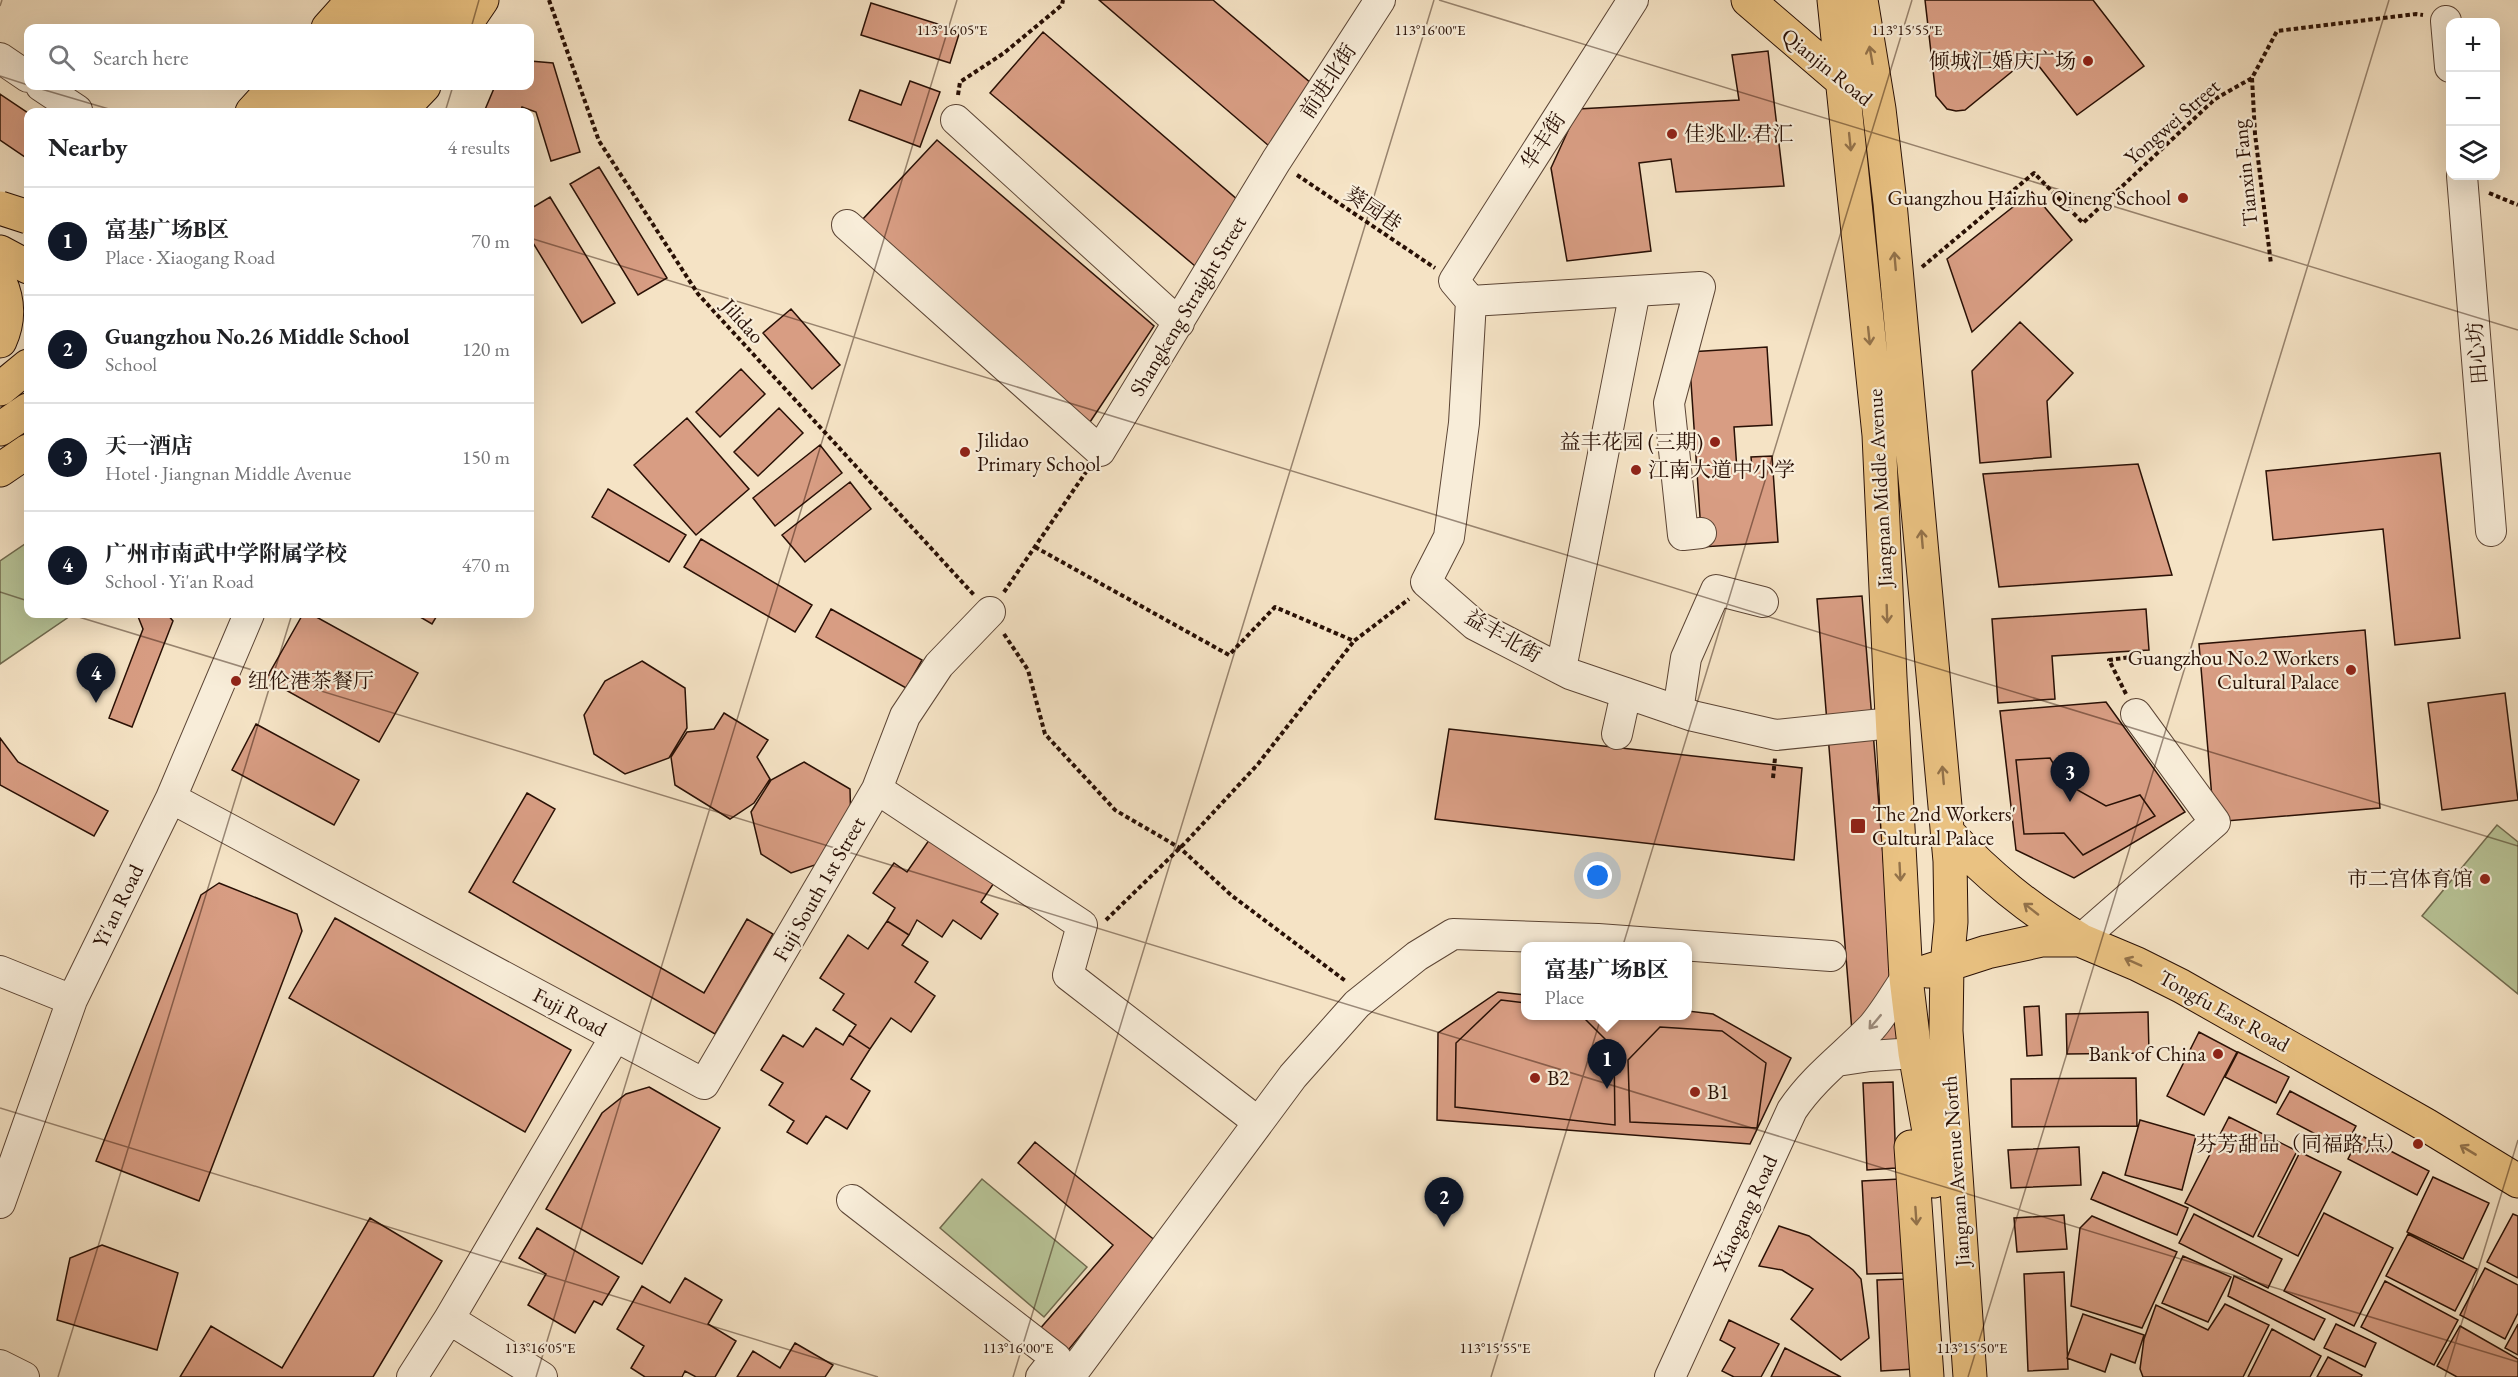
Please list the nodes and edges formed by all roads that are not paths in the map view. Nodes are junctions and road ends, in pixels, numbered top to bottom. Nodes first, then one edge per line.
1 (353, 0) edge
2 (383, 0) edge
3 (407, 0) edge
4 (432, 0) edge
5 (460, 0) edge
6 (482, 0) edge
7 (1380, 0) edge
8 (1633, 0) edge
9 (1748, 0) edge
10 (1820, 0) edge
11 (1834, 0) edge
12 (1861, 0) edge
13 (332, 24) edge
14 (361, 24) edge
15 (385, 24) edge
16 (410, 24) edge
17 (440, 24) edge
18 (451, 24) edge
19 (466, 24) edge
20 (0, 58) edge
21 (24, 74) edge
22 (1844, 84) junction
23 (46, 90) edge
24 (272, 90) edge
25 (302, 90) edge
26 (324, 90) edge
27 (351, 90) edge
28 (385, 90) edge
29 (420, 90) edge
30 (74, 108) edge
31 (256, 108) edge
32 (286, 108) edge
33 (308, 108) edge
34 (333, 108) edge
35 (370, 108) edge
36 (403, 108) edge
37 (1880, 109) junction
38 (956, 120) road end
39 (1276, 161) joint
40 (2463, 185) edge
41 (0, 197) edge
42 (24, 205) edge
43 (0, 208) edge
44 (24, 214) edge
45 (24, 216) edge
46 (847, 225) dead end
47 (13, 260) edge
48 (1462, 291) junction
49 (1635, 291) junction
50 (1179, 323) junction
51 (24, 332) edge
52 (0, 341) edge
53 (0, 351) edge
54 (24, 369) edge
55 (0, 389) edge
56 (24, 413) edge
57 (0, 431) edge
58 (16, 458) edge
59 (2491, 531) dead end
60 (1701, 533) dead end
61 (1762, 602) dead end
62 (990, 612) road end
63 (247, 618) edge
64 (1562, 669) junction
65 (1626, 693) junction
66 (1678, 711) junction
67 (2136, 714) road end
68 (1892, 723) junction
69 (1617, 734) dead end
70 (877, 789) junction
71 (171, 798) junction
72 (1948, 833) junction
73 (2080, 939) junction
74 (1637, 942) edge
75 (1692, 946) edge
76 (1831, 957) dead end
77 (1947, 965) junction
78 (0, 971) edge
79 (1906, 978) junction
80 (72, 1000) junction
81 (615, 1037) junction
82 (1915, 1053) junction
83 (1838, 1061) junction
84 (1258, 1122) junction
85 (2515, 1174) edge
86 (852, 1200) dead end
87 (0, 1203) edge
88 (449, 1319) junction
89 (0, 1365) edge
90 (1064, 1371) edge
91 (24, 1377) edge
92 (412, 1377) edge
93 (542, 1377) edge
94 (1670, 1377) edge
95 (1927, 1377) edge
96 (1949, 1377) edge
97 (1970, 1377) edge
98 (1989, 1377) edge

1 - 13 main road
2 - 14 main road
3 - 15 main road
4 - 16 main road
5 - 17 main road
5 - 18 main road
6 - 19 main road
7 - 39 street, 前进北街
8 - 48 street, 华丰街
9 - 22 main road, Qianjin Road
10 - 22 street
11 - 22 main road, Jiangnan Middle Avenue
37 -> 12 main road, Jiangnan Middle Avenue
20 - 21 street
22 - 37 main road, Qianjin Road
22 -> 68 main road, Jiangnan Middle Avenue
23 - 30 street
24 - 31 main road
25 - 32 main road
26 - 33 main road
27 - 34 main road
28 - 35 main road
29 - 36 main road
72 -> 37 main road, Jiangnan Middle Avenue
38 - 50 street
39 - 50 street, Shangkeng Straight Street
40 - 59 street, 田心坊
41 - 42 main road
41 - 44 main road
43 - 45 main road, bridge
46 - 50 street, Shangkeng Straight Street
47 - 52 main road
48 - 49 street
48 - 64 street, 益丰北街
49 - 60 street
49 - 64 street
51 - 53 main road
54 - 55 main road
56 - 57 main road
57 - 58 main road
61 - 66 street
62 - 70 street, Fuji South 1st Street
63 - 71 street, Yi'an Road
64 - 65 street, 益丰北街
65 - 66 street, 益丰北街
65 - 69 street
66 - 68 street, 益丰北街
67 - 73 street
68 -> 79 main road, Jiangnan Middle Avenue
70 - 81 street, Fuji South 1st Street
70 - 84 street
71 - 80 street, Yi'an Road
71 - 81 street, Fuji Road
73 -> 72 main road
72 - 77 main road, Jiangnan Middle Avenue
73 - 77 main road, Tongfu East Road
85 -> 73 main road, Tongfu East Road
74 - 84 street
75 - 76 street
77 - 79 main road, Tongfu East Road
77 - 97 main road, Jiangnan Avenue North
77 - 98 main road
78 - 80 street
79 - 82 main road, Jiangnan Avenue North
79 -> 83 street, Xiaogang Road
80 - 87 street, Yi'an Road
81 - 88 street, Fuji Road
82 - 83 street
82 -> 95 main road
82 - 96 main road, Jiangnan Avenue North
83 - 94 street, Xiaogang Road
84 - 90 street
86 - 90 street
88 - 92 street, Fuji Road
88 - 93 street
89 - 91 street

